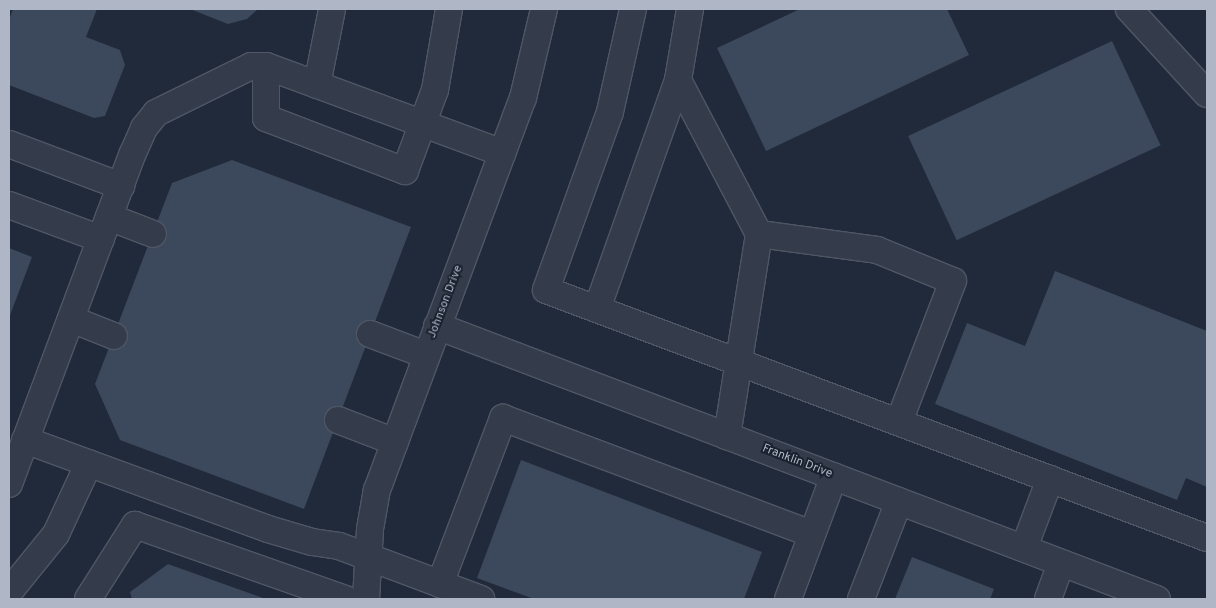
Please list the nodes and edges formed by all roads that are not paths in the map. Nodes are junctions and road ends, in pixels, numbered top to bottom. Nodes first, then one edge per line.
1 (332, 9) edge
2 (449, 9) edge
3 (544, 9) edge
4 (633, 9) edge
5 (690, 9) edge
6 (1129, 9) edge
7 (266, 66) junction
8 (678, 80) junction
9 (317, 84) junction
10 (1207, 94) edge
11 (423, 123) junction
12 (9, 144) edge
13 (502, 152) junction
14 (121, 186) junction
15 (9, 205) edge
16 (105, 228) junction
17 (153, 234) dead end
18 (759, 234) junction
19 (598, 309) junction
20 (71, 320) junction
21 (437, 326) junction
22 (370, 334) dead end
23 (114, 336) dead end
24 (426, 355) junction
25 (739, 362) junction
26 (338, 420) dead end
27 (899, 422) junction
28 (727, 436) junction
29 (25, 440) junction
30 (395, 442) junction
31 (89, 463) junction
32 (834, 476) junction
33 (1050, 479) junction
34 (9, 484) edge
35 (899, 501) junction
36 (812, 534) junction
37 (1207, 538) edge
38 (1024, 548) junction
39 (367, 556) junction
40 (1061, 563) junction
41 (440, 584) junction
42 (9, 592) edge
43 (88, 599) edge
44 (345, 599) edge
45 (366, 599) edge
46 (481, 599) edge
47 (788, 599) edge
48 (861, 599) edge
49 (1048, 599) edge
50 (1157, 599) edge

1 - 9 street
2 - 11 street
3 - 13 street, Johnson Drive
4 - 19 street
5 - 8 street
6 - 10 street
7 - 9 street
7 - 11 street
7 - 14 street
8 - 18 street
8 - 19 street
9 - 11 street
11 - 13 street
12 - 14 street
13 - 21 street, Johnson Drive
14 - 16 street
15 - 16 street
16 - 17 street
16 - 20 street
18 - 25 street
18 - 27 street
19 - 25 street
20 - 23 street
20 - 29 street
21 - 24 street, Johnson Drive
21 - 28 street, Franklin Drive
22 - 24 street
24 - 30 street, Johnson Drive
25 - 27 street
25 - 28 street
26 - 30 street
27 - 33 street
28 - 32 street, Franklin Drive
29 - 31 street
29 - 34 street
30 - 39 street, Johnson Drive
31 - 39 street
31 - 42 street
32 - 35 street, Franklin Drive
32 - 36 street
33 - 37 street
33 - 38 street
35 - 38 street, Franklin Drive
35 - 48 street
36 - 41 street
36 - 47 street
38 - 40 street, Franklin Drive
39 - 41 street
39 - 45 street, Johnson Drive
40 - 49 street
40 - 50 street, Franklin Drive
41 - 46 street
43 - 44 street

